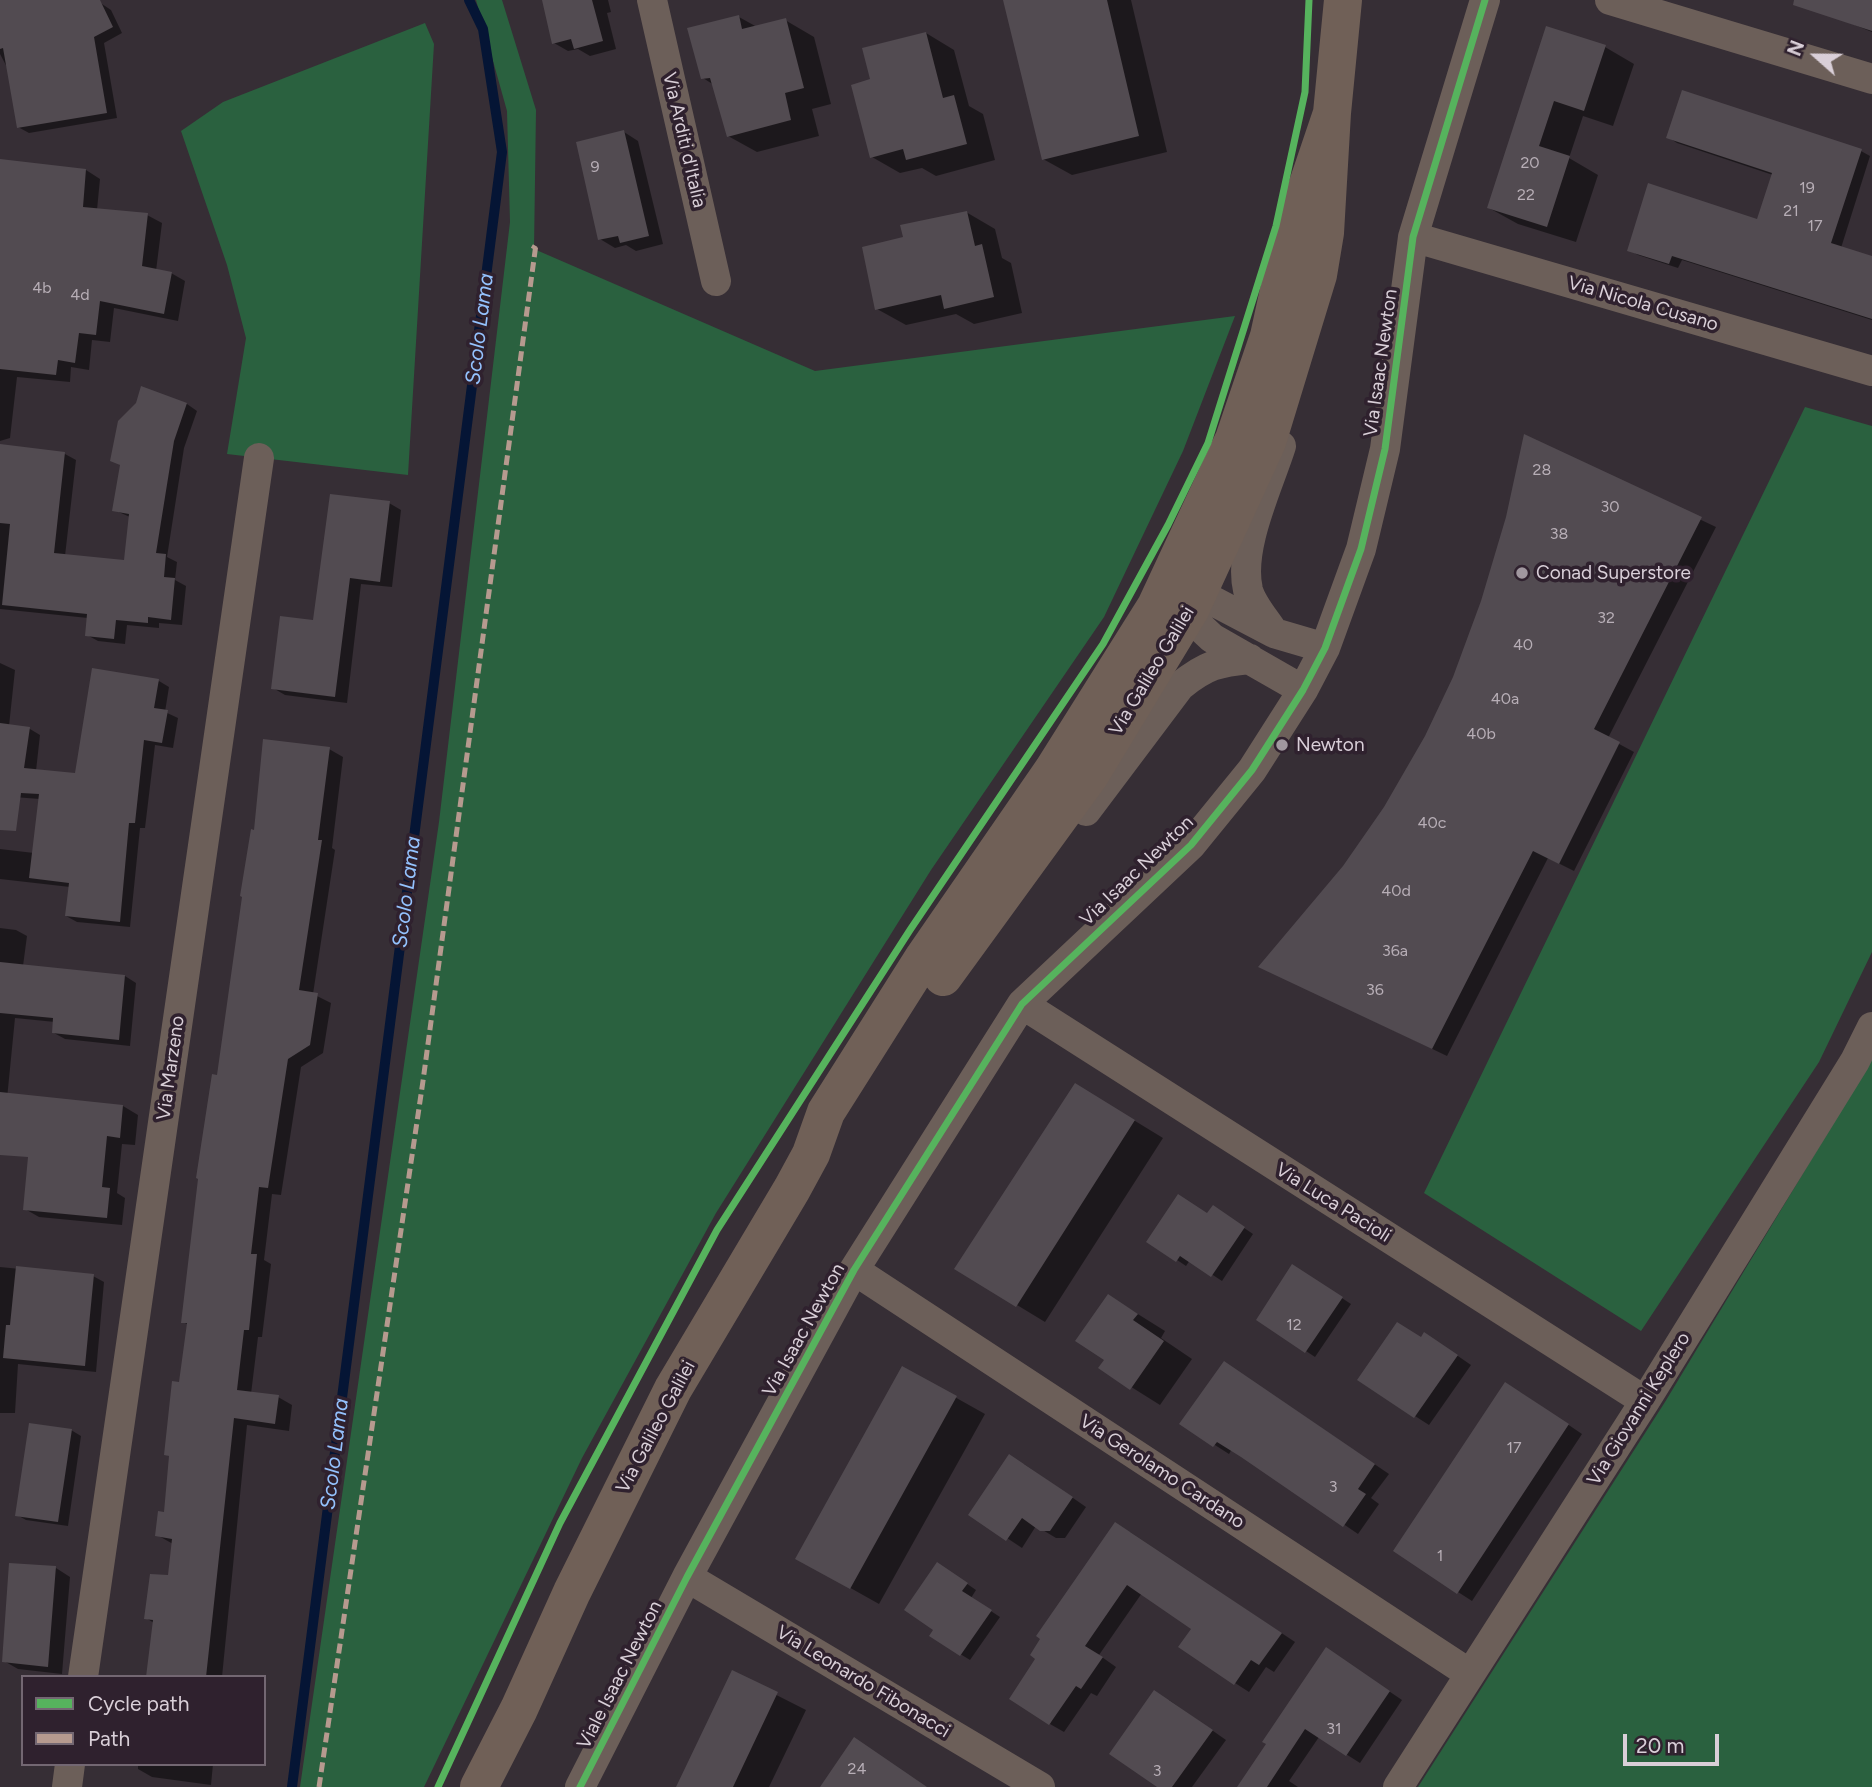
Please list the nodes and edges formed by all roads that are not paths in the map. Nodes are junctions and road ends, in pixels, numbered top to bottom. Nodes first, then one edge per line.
1 (652, 0) edge
2 (1343, 0) edge
3 (1485, 0) edge
4 (1611, 0) edge
5 (1872, 79) edge
6 (1332, 114) junction
7 (1413, 237) junction
8 (1318, 275) junction
9 (716, 281) dead end
10 (1872, 371) edge
11 (1234, 439) junction
12 (259, 458) dead end
13 (1190, 610) junction
14 (1274, 633) junction
15 (1325, 648) junction
16 (1250, 659) junction
17 (1303, 690) junction
18 (1067, 747) junction
19 (955, 958) junction
20 (1021, 1004) junction
21 (1872, 1027) edge
22 (811, 1154) junction
23 (854, 1270) junction
24 (1645, 1401) junction
25 (687, 1577) junction
26 (1470, 1674) junction
27 (83, 1675) edge
28 (519, 1709) junction
29 (70, 1766) edge
30 (67, 1787) edge
31 (479, 1787) edge
32 (499, 1787) edge
33 (580, 1787) edge
34 (1040, 1787) edge
35 (1398, 1787) edge

1 - 9 street, Via Arditi d'Italia
2 - 6 main road, Via Galileo Galilei
3 - 7 street, Via Isaac Newton
4 - 5 street
6 - 8 main road, Via Galileo Galilei
6 - 11 main road, Via Galileo Galilei
7 - 10 street, Via Nicola Cusano
7 - 15 street, Via Isaac Newton
8 - 13 main road, Via Galileo Galilei
8 - 14 street
11 - 13 street
11 - 18 main road, Via Galileo Galilei
12 - 27 street, Via Marzeno
13 - 14 street
13 - 16 street
13 - 18 street
13 - 19 main road, Via Galileo Galilei
14 - 15 street
15 - 17 street, Via Isaac Newton
16 - 17 street
16 - 19 street
17 - 20 street, Via Isaac Newton
18 - 22 main road, Via Galileo Galilei
19 - 22 main road, Via Galileo Galilei
20 - 23 street, Via Isaac Newton
20 - 24 street, Via Luca Pacioli
21 - 24 street, Via Giovanni Keplero
22 - 28 main road, Via Galileo Galilei
23 - 25 street, Via Isaac Newton
23 - 26 street, Via Gerolamo Cardano
24 - 26 street, Via Giovanni Keplero
25 - 33 street, Viale Isaac Newton
25 - 34 street, Via Leonardo Fibonacci
26 - 35 street, Via Giovanni Keplero
28 - 31 main road, Via Galileo Galilei
28 - 32 main road, Via Galileo Galilei
29 - 30 street

